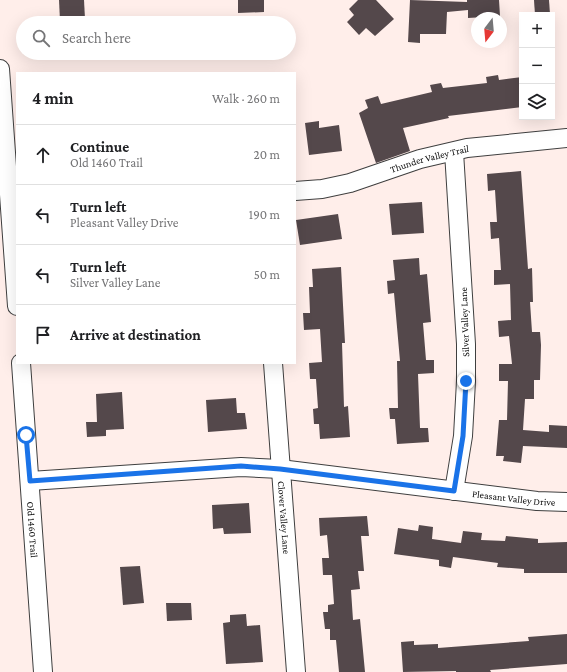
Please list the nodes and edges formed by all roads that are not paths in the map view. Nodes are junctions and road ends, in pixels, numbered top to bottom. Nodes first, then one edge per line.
1 (0, 69) edge
2 (567, 138) edge
3 (454, 152) junction
4 (296, 191) edge
5 (14, 209) edge
6 (16, 274) edge
7 (21, 364) edge
8 (273, 364) edge
9 (280, 469) junction
10 (30, 481) junction
11 (454, 491) junction
12 (567, 502) edge
13 (43, 672) edge
14 (296, 672) edge

1 - 5 street
2 - 3 street, Thunder Valley Trail
3 - 4 street, Thunder Valley Trail
3 - 11 street, Silver Valley Lane
5 - 6 street
7 - 10 street, Old 1460 Trail
8 - 9 street, Clover Valley Lane
9 - 10 street, Pleasant Valley Drive
9 - 11 street, Pleasant Valley Drive
9 - 14 street, Clover Valley Lane
10 - 13 street, Old 1460 Trail
11 - 12 street, Pleasant Valley Drive

